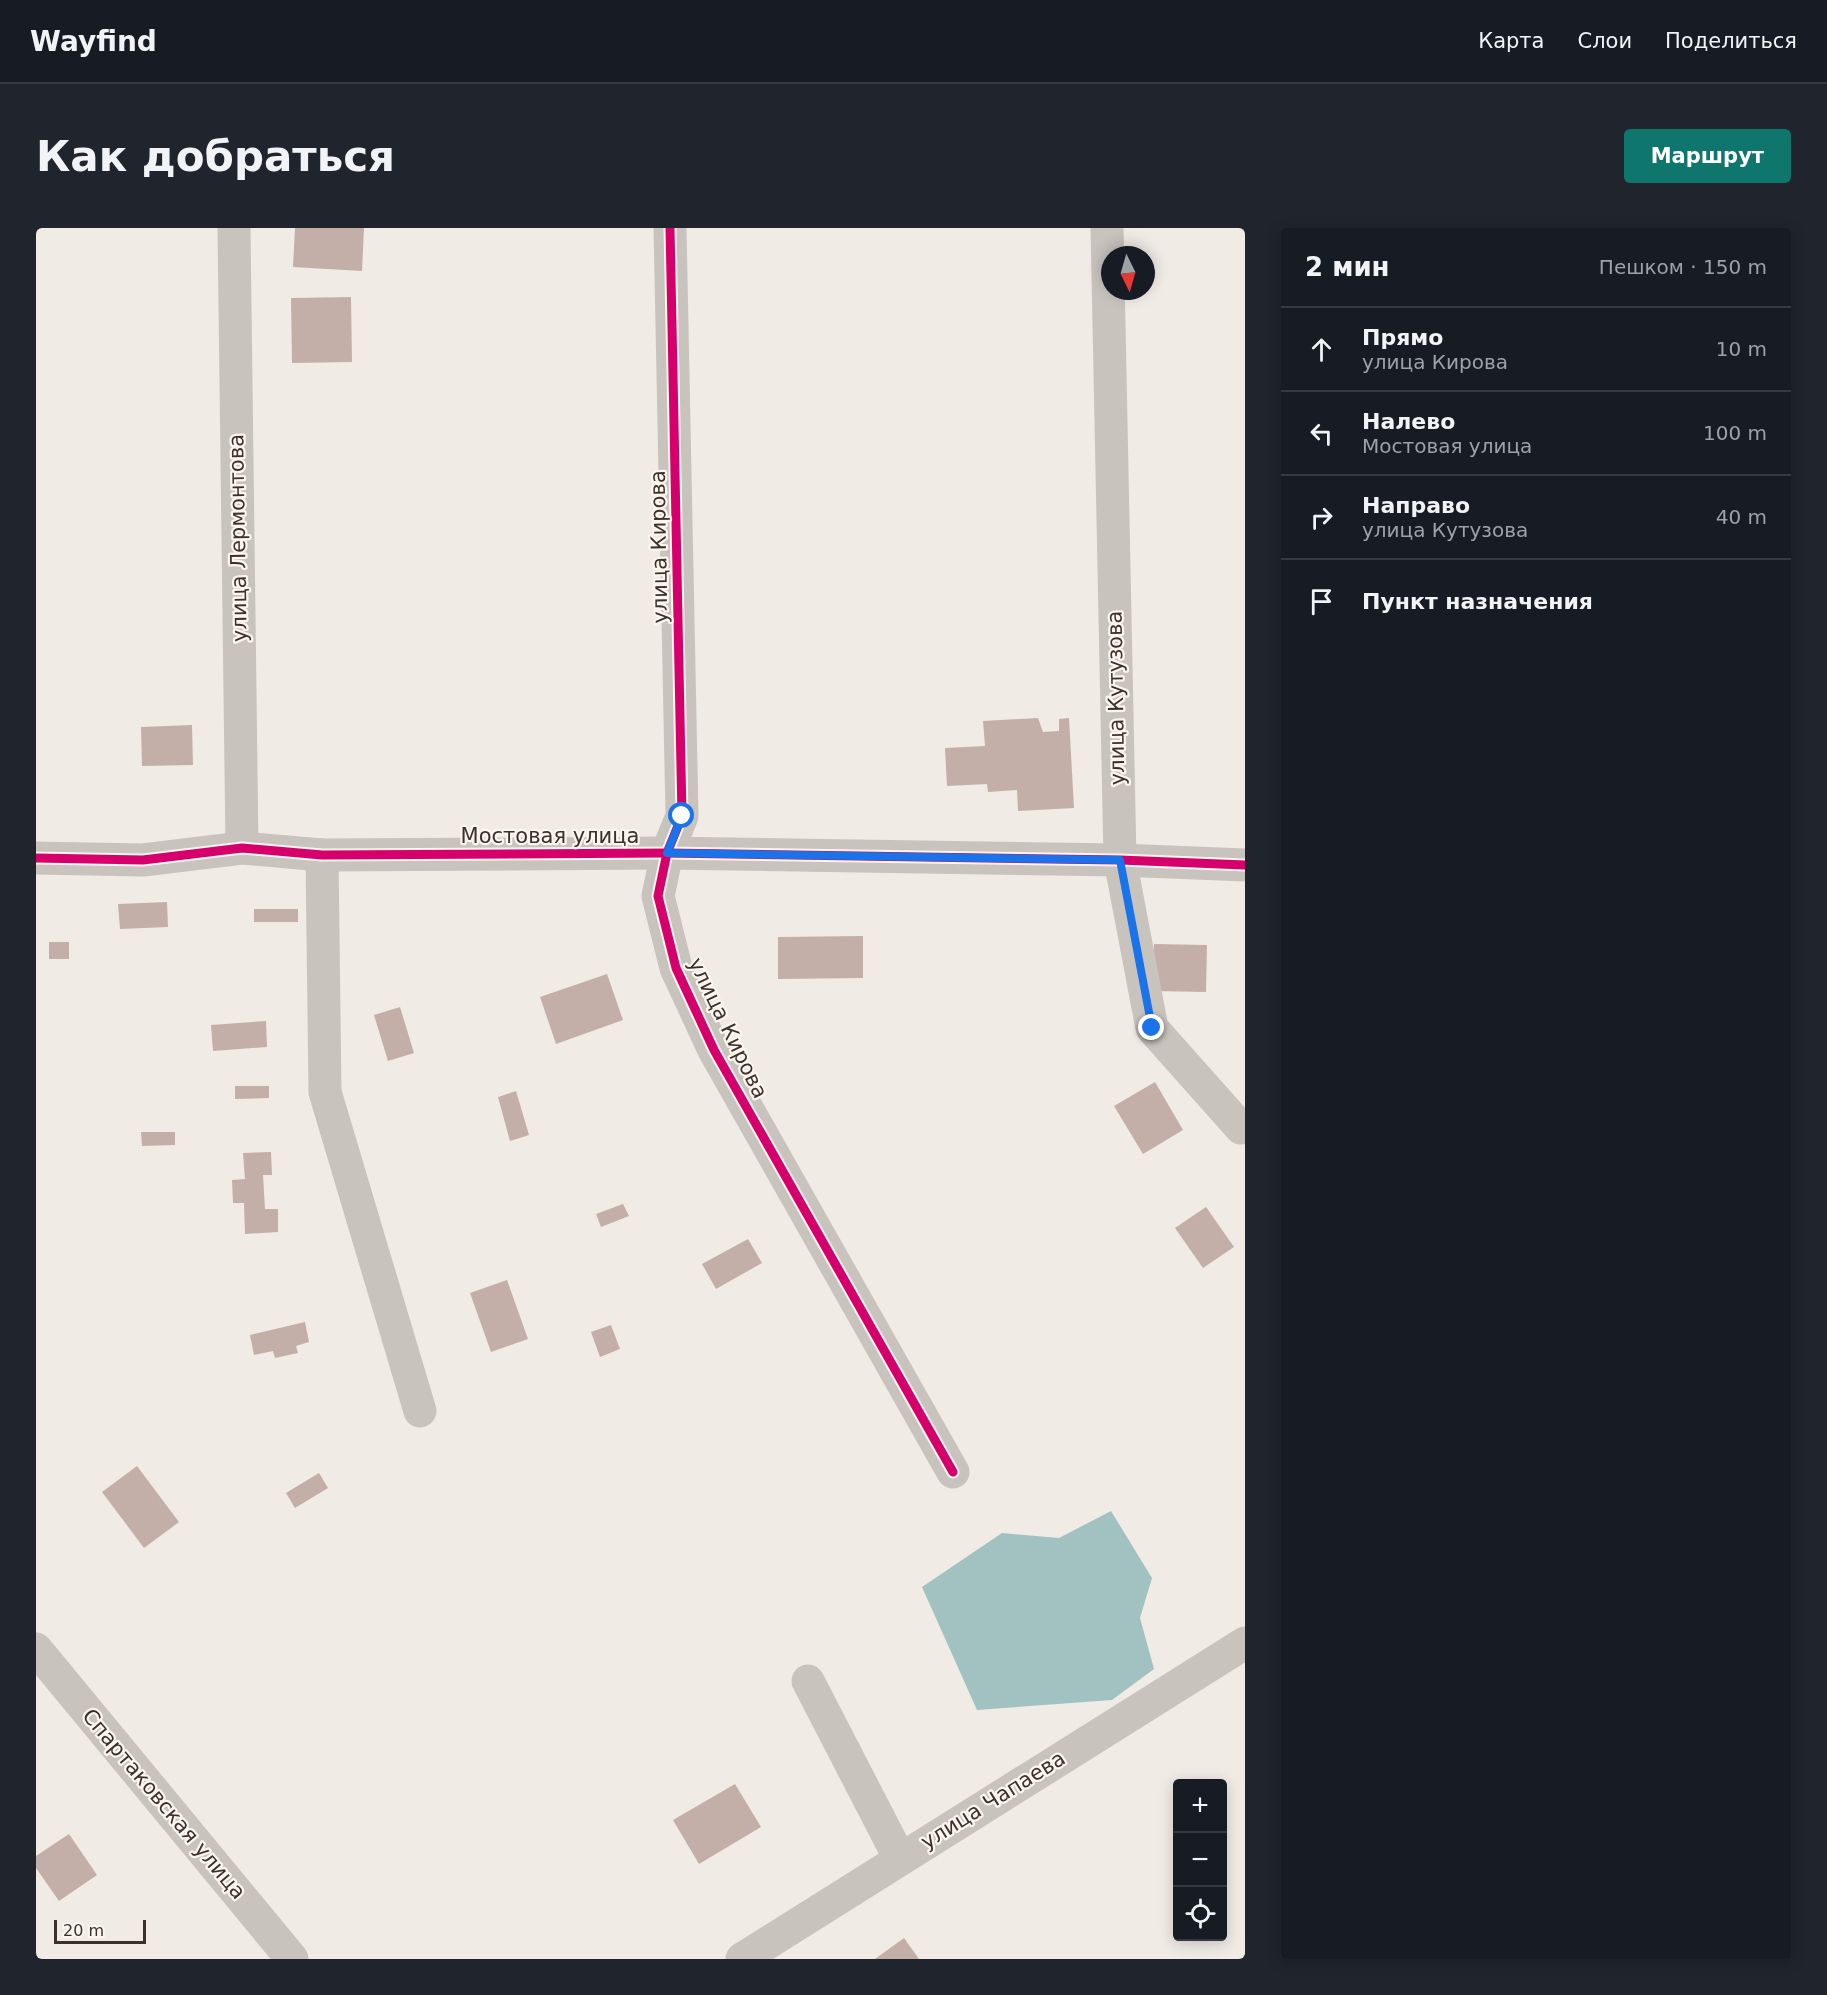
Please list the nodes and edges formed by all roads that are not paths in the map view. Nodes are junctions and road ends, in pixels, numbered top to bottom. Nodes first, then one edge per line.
1 (234, 228) edge
2 (670, 228) edge
3 (1107, 228) edge
4 (242, 848) junction
5 (667, 853) junction
6 (322, 855) junction
7 (36, 858) edge
8 (1120, 860) junction
9 (1245, 865) edge
10 (1245, 1127) edge
11 (420, 1411) dead end
12 (953, 1472) dead end
13 (1245, 1643) edge
14 (36, 1649) edge
15 (808, 1681) dead end
16 (900, 1858) junction
17 (292, 1959) edge
18 (742, 1959) edge

1 - 4 street, улица Лермонтова
2 - 5 street, улица Кирова
3 - 8 street, улица Кутузова
4 - 6 street, Мостовая улица
4 - 7 street, Мостовая улица
5 - 6 street, Мостовая улица
5 - 8 street, Мостовая улица
5 - 12 street, улица Кирова
6 - 11 street
8 - 9 street, Мостовая улица
8 - 10 street, улица Кутузова
13 - 16 street, улица Чапаева
14 - 17 street, Спартаковская улица
15 - 16 street
16 - 18 street, улица Чапаева

